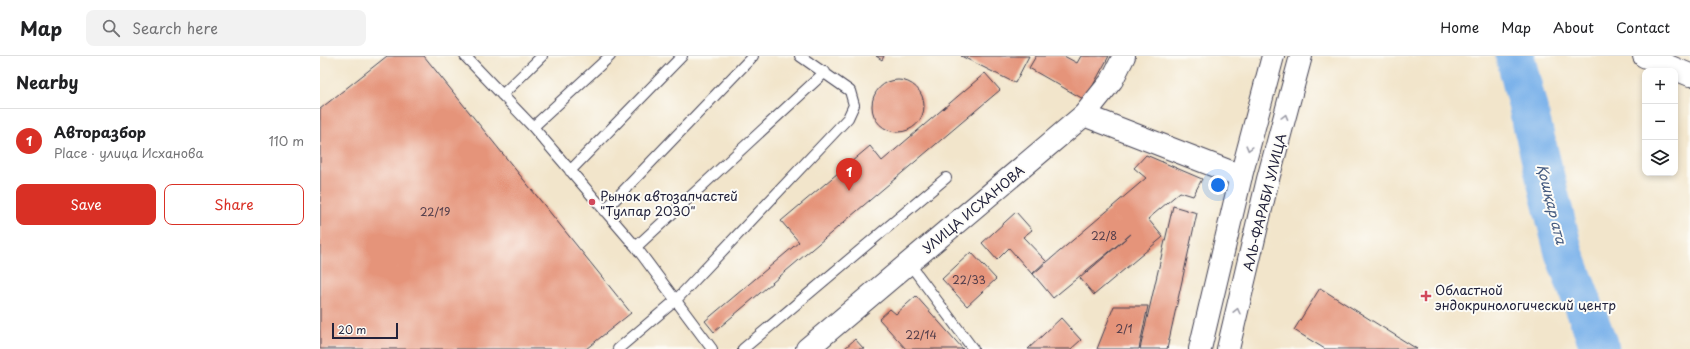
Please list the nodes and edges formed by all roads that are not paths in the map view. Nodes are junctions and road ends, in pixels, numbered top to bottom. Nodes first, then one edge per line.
1 (466, 56) edge
2 (542, 56) edge
3 (610, 56) edge
4 (682, 56) edge
5 (753, 56) edge
6 (800, 56) edge
7 (1124, 56) edge
8 (1272, 56) edge
9 (1644, 56) edge
10 (1303, 59) edge
11 (825, 72) junction
12 (1690, 75) edge
13 (502, 95) junction
14 (1084, 115) junction
15 (533, 127) junction
16 (570, 171) junction
17 (1241, 176) junction
18 (946, 178) dead end
19 (604, 211) junction
20 (636, 248) junction
21 (909, 264) junction
22 (676, 300) junction
23 (618, 349) edge
24 (712, 349) edge
25 (743, 349) edge
26 (807, 349) edge
27 (973, 349) edge
28 (1200, 349) edge
29 (1228, 349) edge

1 - 13 lane
2 - 13 lane
3 - 15 lane
4 - 16 lane
5 - 19 lane
6 - 11 lane
7 - 14 main road, УЛИЦА ИСХАНОВА
8 -> 17 main road
9 - 12 main road
29 -> 10 main road, АЛЬ-ФАРАБИ УЛИЦА
11 - 20 lane
11 - 22 lane
13 - 15 lane
14 - 17 main road
14 - 21 main road, УЛИЦА ИСХАНОВА
15 - 16 lane
16 - 19 lane
17 - 28 main road
18 - 25 lane
19 - 20 lane
20 - 22 lane
21 - 26 main road, УЛИЦА ИСХАНОВА
21 - 27 lane
22 - 23 lane
22 - 24 lane

